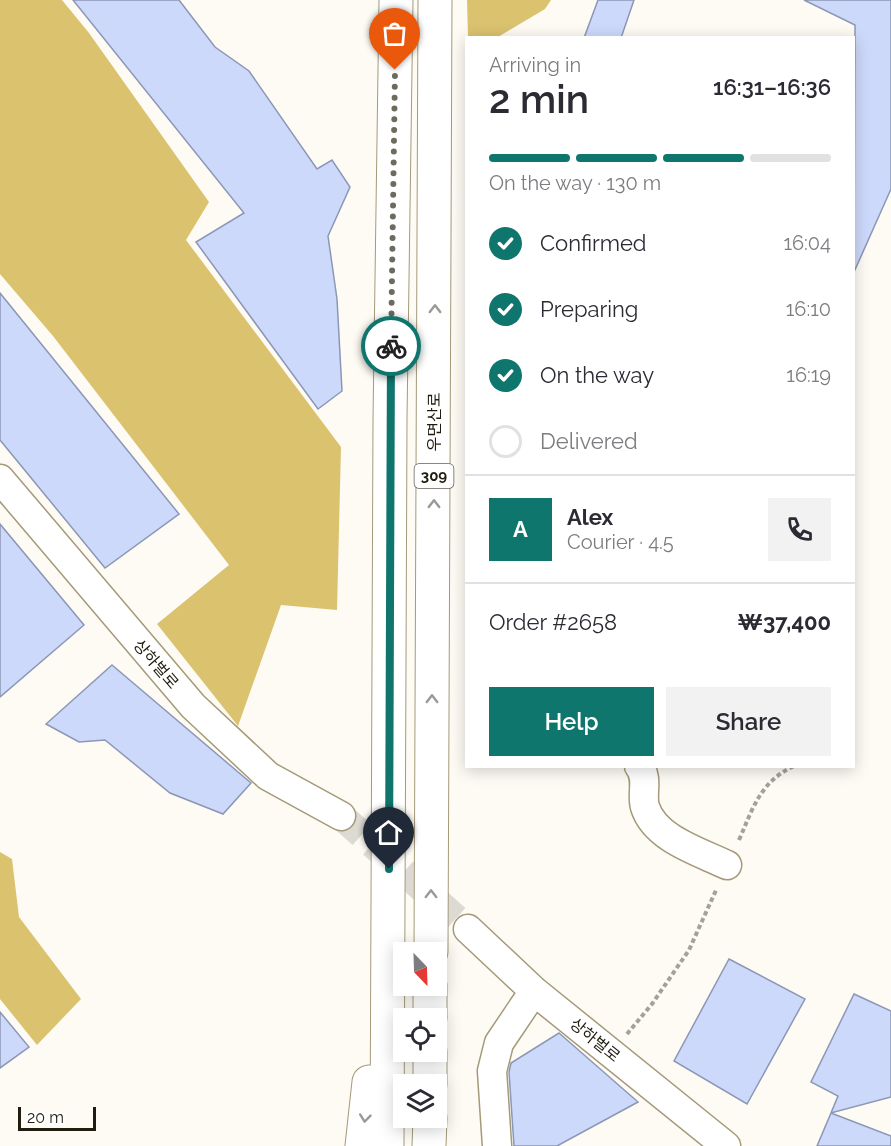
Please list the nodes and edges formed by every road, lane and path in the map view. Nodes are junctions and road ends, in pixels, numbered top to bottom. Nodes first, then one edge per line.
1 (396, 0) edge
2 (435, 0) edge
3 (0, 479) edge
4 (640, 768) edge
5 (790, 768) edge
6 (341, 816) tunnel mouth
7 (727, 866) junction
8 (388, 893) junction
9 (468, 928) tunnel mouth
10 (431, 942) edge
11 (534, 991) junction
12 (612, 1054) junction
13 (429, 1128) edge
14 (362, 1146) edge
15 (387, 1146) edge
16 (429, 1146) edge
17 (497, 1146) edge
18 (726, 1146) edge

1 - 8 highway
10 -> 2 highway, 우면산로 / 309
3 - 6 street, 상하벌로
4 - 7 street
5 - 7 path
7 - 12 path
8 -> 14 highway
8 - 15 highway
9 - 11 street, 상하벌로
11 - 12 street, 상하벌로
11 - 17 street
12 - 18 street, 상하벌로
13 - 16 highway

